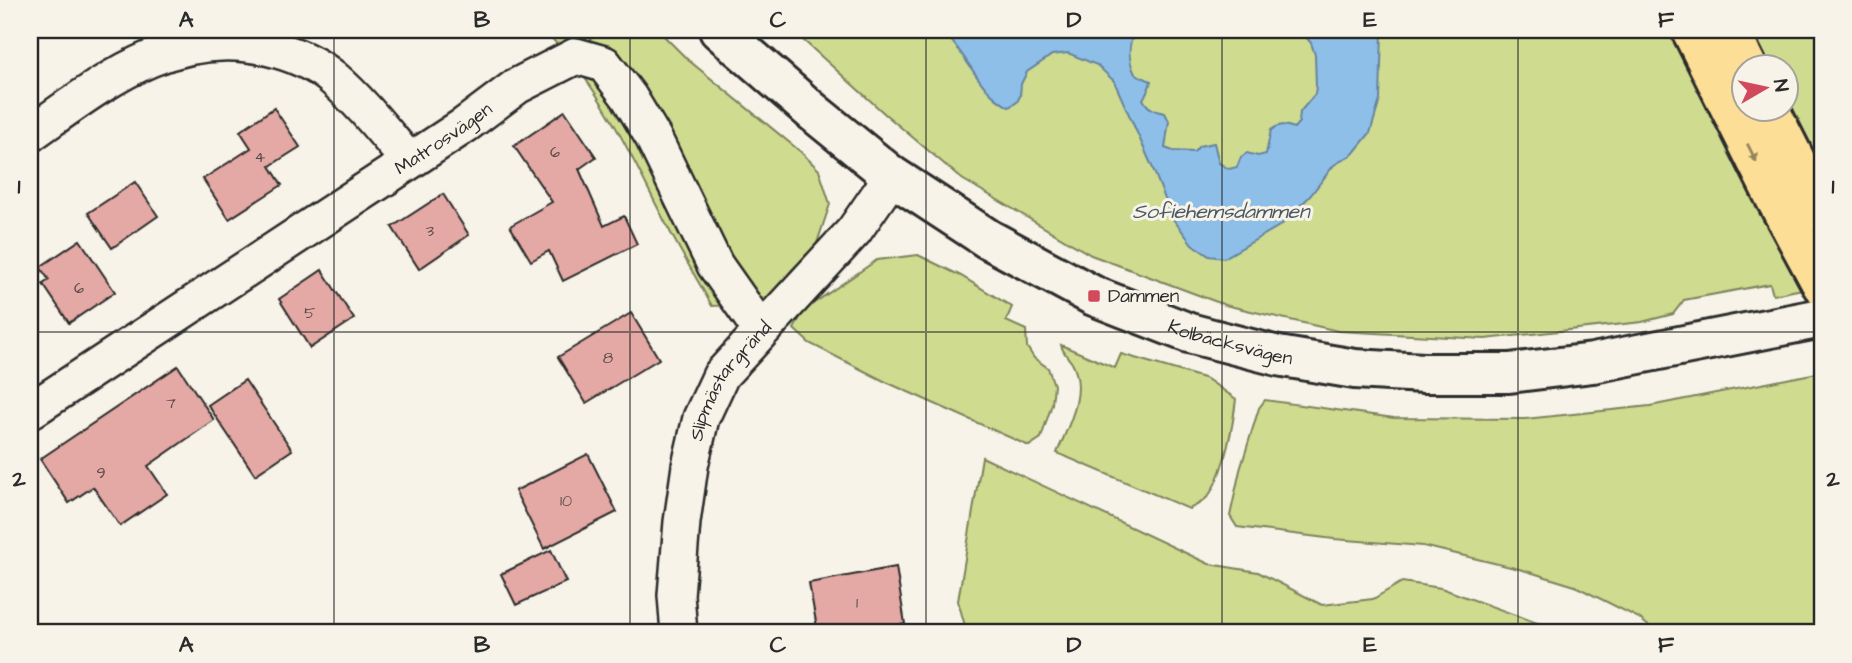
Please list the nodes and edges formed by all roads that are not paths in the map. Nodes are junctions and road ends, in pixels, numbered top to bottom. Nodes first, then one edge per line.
1 (722, 30) edge
2 (1691, 30) edge
3 (1729, 30) edge
4 (1740, 52) edge
5 (1776, 122) edge
6 (30, 134) edge
7 (409, 161) junction
8 (892, 176) junction
9 (1822, 213) edge
10 (1822, 285) edge
11 (1822, 318) edge
12 (760, 329) junction
13 (30, 411) edge
14 (679, 633) edge

1 - 8 main road, Kolbäcksvägen
2 -> 10 highway
3 - 4 highway
5 - 9 highway
6 - 7 street
7 - 12 street, Matrosvägen
7 - 13 street, Matrosvägen
8 - 11 main road, Kolbäcksvägen
8 - 12 street, Slipmästargränd
12 - 14 street, Slipmästargränd

